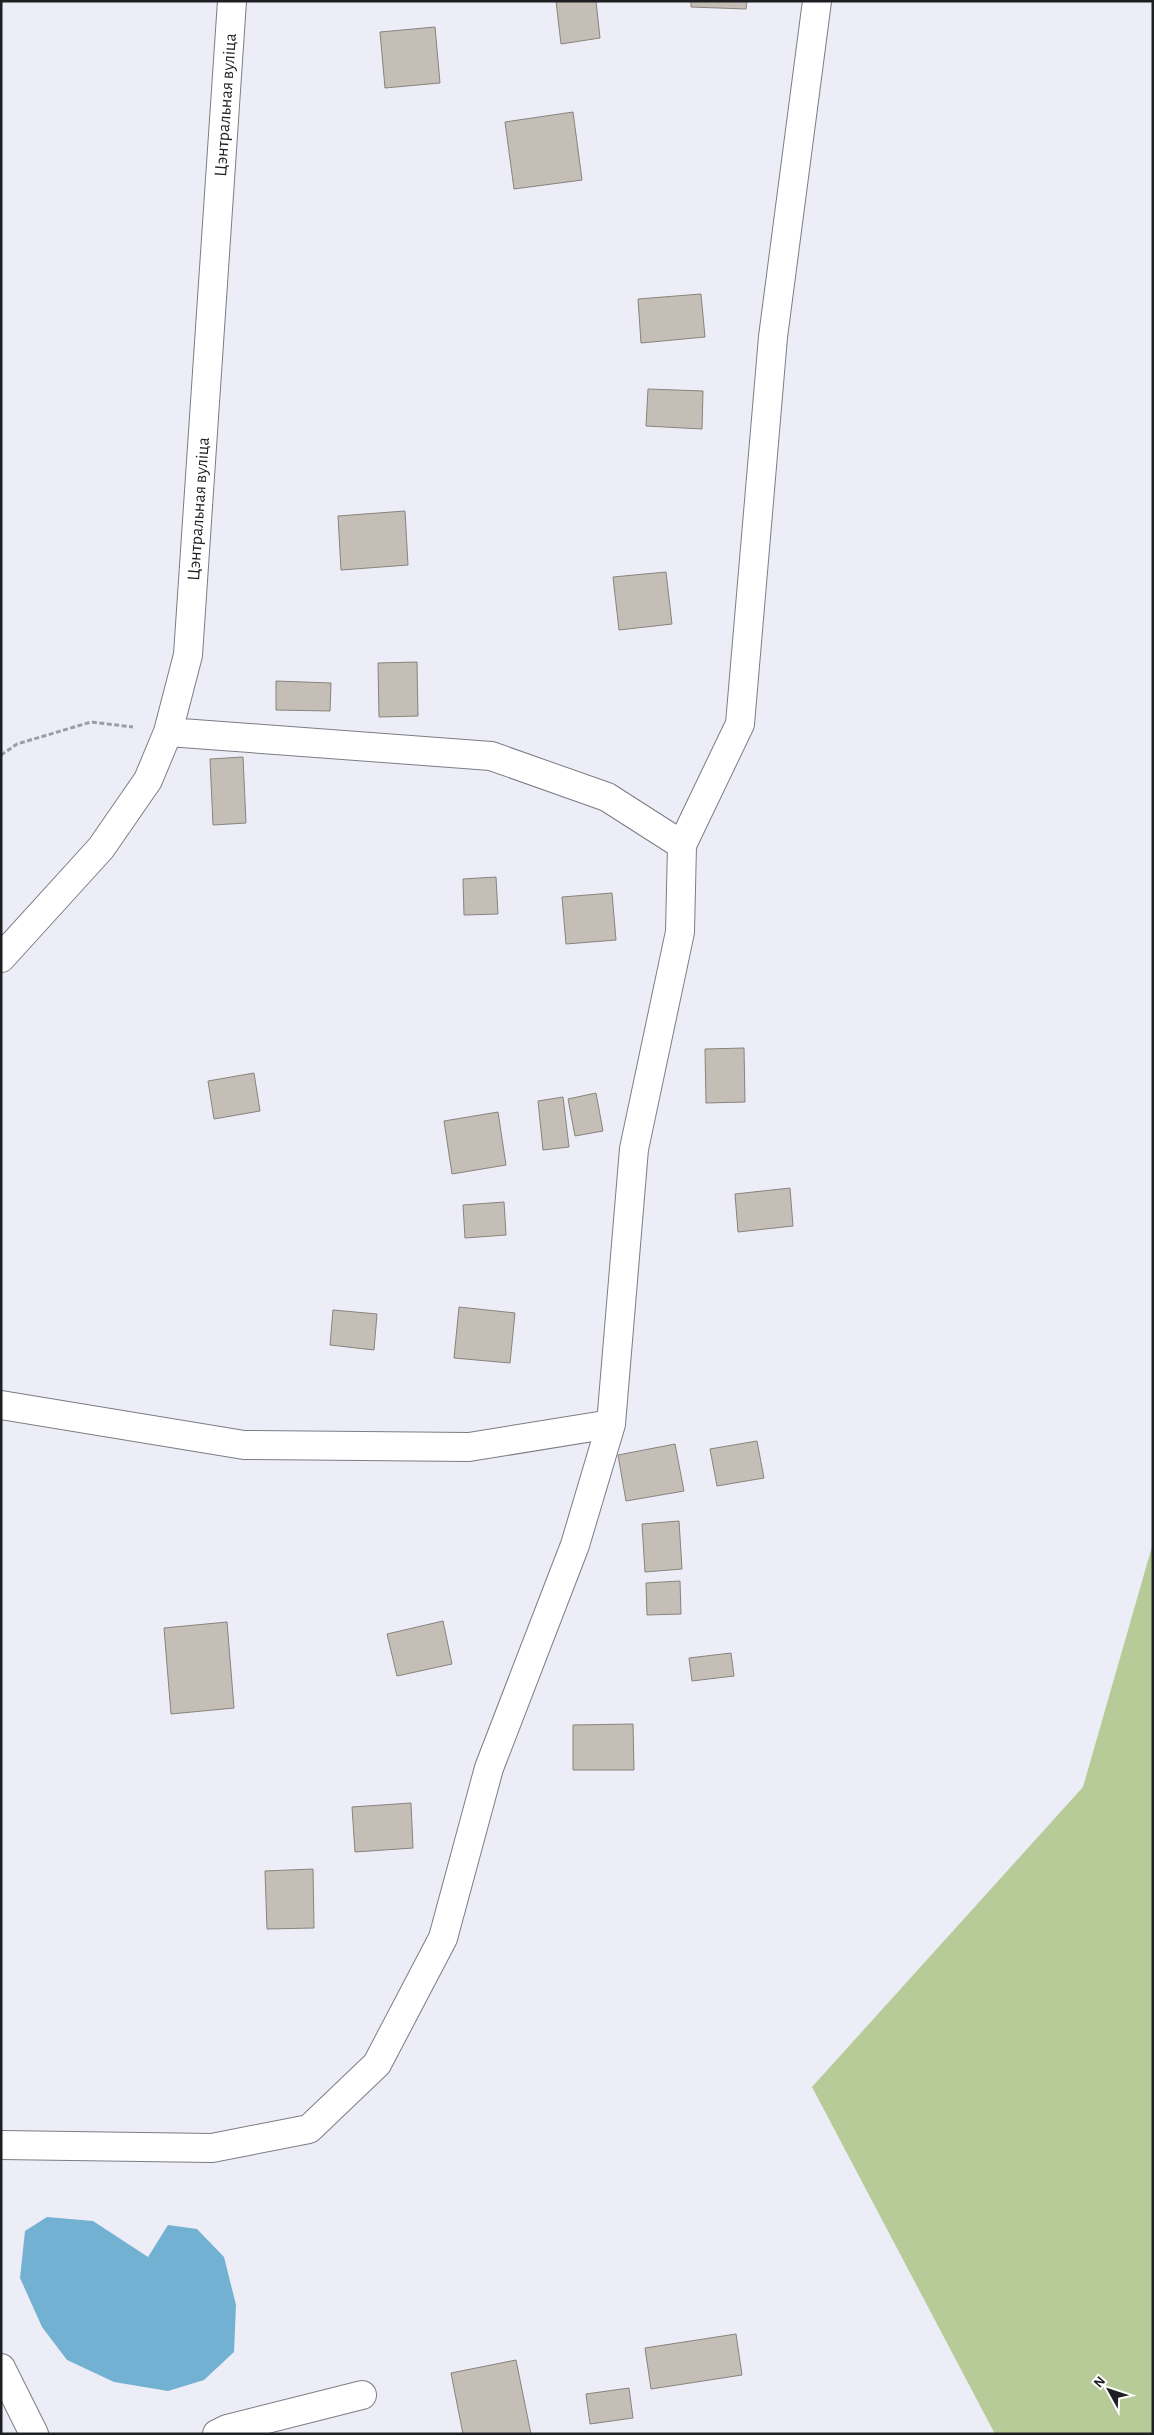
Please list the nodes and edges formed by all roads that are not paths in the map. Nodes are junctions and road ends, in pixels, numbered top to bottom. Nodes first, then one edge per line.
1 (232, 1) edge
2 (817, 1) edge
3 (168, 732) junction
4 (682, 845) junction
5 (1, 958) edge
6 (1, 1405) edge
7 (611, 1424) junction
8 (1, 2145) edge
9 (1, 2368) edge
10 (362, 2395) dead end
11 (34, 2434) edge
12 (217, 2434) edge

1 - 3 street, Цэнтральная вуліца
2 - 4 street
3 - 4 street
3 - 5 street, Цэнтральная вуліца
4 - 7 street
6 - 7 street
7 - 8 street
9 - 11 street
10 - 12 street

